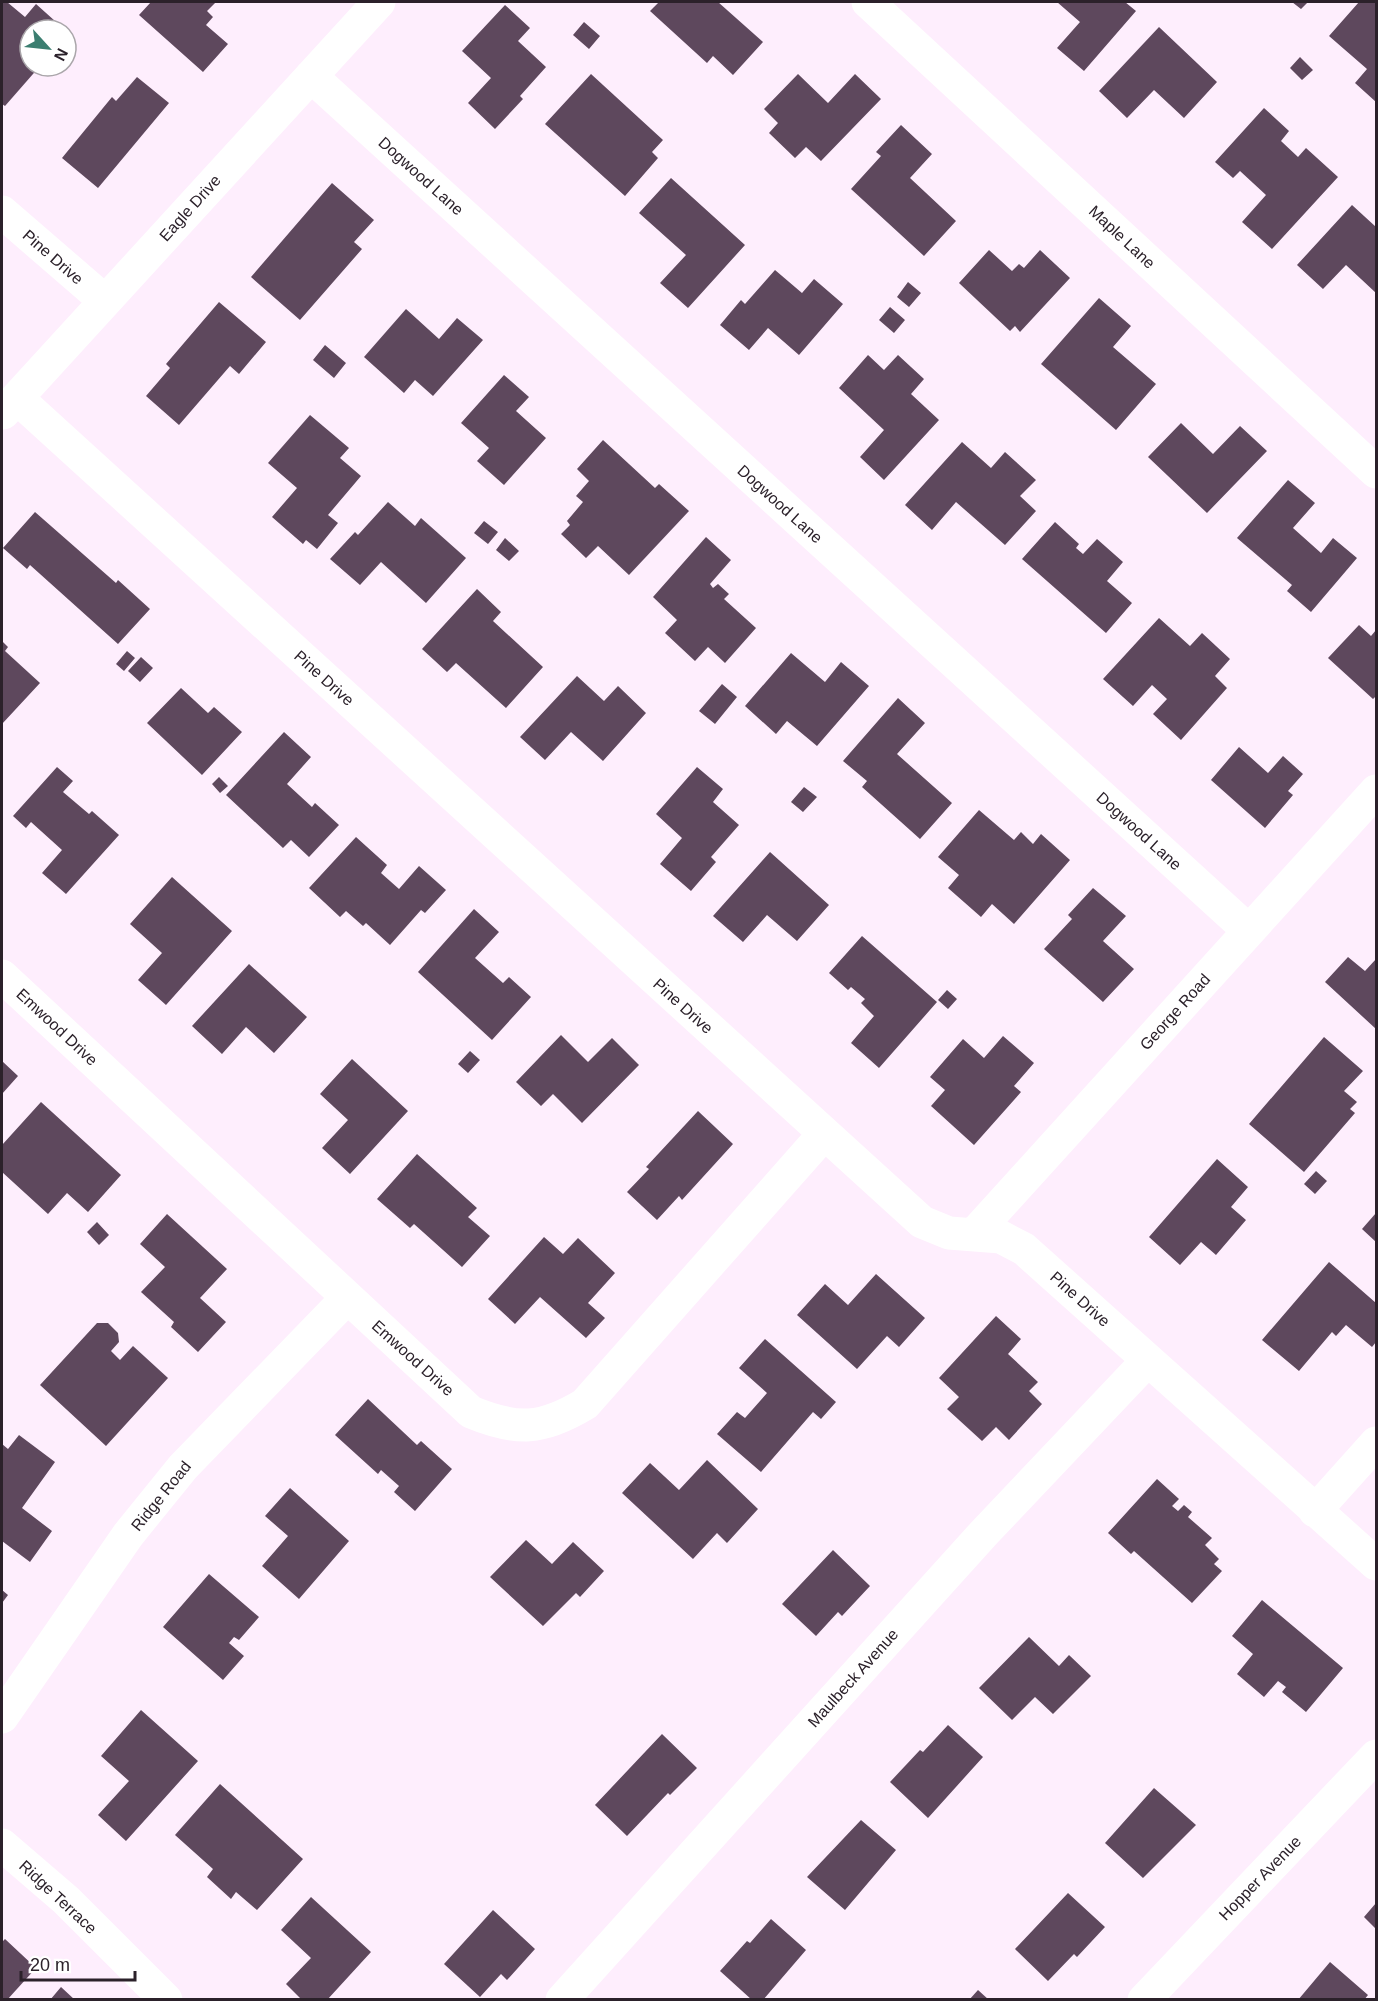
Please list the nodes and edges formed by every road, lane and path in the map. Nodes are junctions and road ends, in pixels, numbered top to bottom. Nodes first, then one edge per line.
1 (379, 2) edge
2 (868, 2) edge
3 (311, 76) junction
4 (2, 212) edge
5 (105, 301) junction
6 (9, 406) edge
7 (1377, 472) edge
8 (1377, 791) edge
9 (1249, 931) junction
10 (2, 976) edge
11 (824, 1134) junction
12 (974, 1234) junction
13 (347, 1298) junction
14 (1148, 1360) junction
15 (1377, 1443) edge
16 (1315, 1511) junction
17 (1377, 1564) edge
18 (2, 1717) edge
19 (1377, 1756) edge
20 (2, 1845) edge
21 (166, 2000) edge
22 (562, 2000) edge
23 (1144, 2000) edge

1 - 3 street, Eagle Drive
2 - 7 street, Maple Lane
3 - 5 street, Eagle Drive
3 - 9 street, Dogwood Lane
4 - 5 street, Pine Drive
5 - 6 street, Eagle Drive
6 - 11 street, Pine Drive
8 - 9 street, George Road
9 - 12 street, George Road
10 - 13 street, Emwood Drive
11 - 12 street, Pine Drive
11 - 13 street, Emwood Drive
12 - 14 street, Pine Drive
13 - 18 street, Ridge Road
14 - 16 street, Pine Drive
14 - 22 street, Maulbeck Avenue
15 - 16 street
16 - 17 street, Pine Drive
19 - 23 street, Hopper Avenue
20 - 21 street, Ridge Terrace

